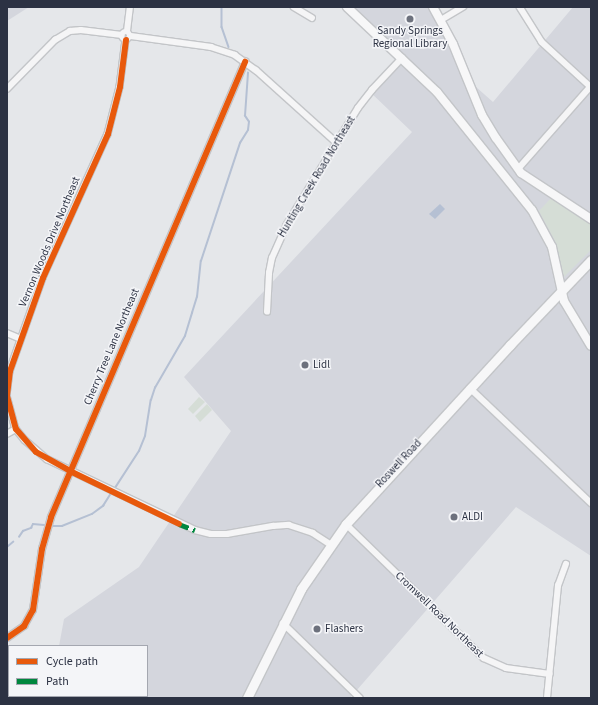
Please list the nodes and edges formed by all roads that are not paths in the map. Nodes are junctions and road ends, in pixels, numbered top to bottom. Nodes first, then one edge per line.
1 (130, 7) edge
2 (294, 7) edge
3 (347, 7) edge
4 (433, 7) edge
5 (463, 7) edge
6 (520, 7) edge
7 (312, 18) dead end
8 (441, 20) junction
9 (127, 31) junction
10 (122, 35) junction
11 (131, 36) junction
12 (126, 40) junction
13 (402, 58) junction
14 (245, 62) junction
15 (591, 87) edge
16 (7, 89) edge
17 (337, 143) junction
18 (518, 169) junction
19 (591, 219) edge
20 (591, 260) edge
21 (561, 290) junction
22 (267, 312) dead end
23 (7, 333) edge
24 (21, 339) junction
25 (591, 346) edge
26 (470, 388) junction
27 (16, 428) junction
28 (7, 434) edge
29 (70, 471) junction
30 (591, 503) edge
31 (346, 524) junction
32 (330, 544) junction
33 (566, 564) dead end
34 (283, 624) junction
35 (7, 638) edge
36 (550, 674) junction
37 (247, 698) edge
38 (360, 698) edge
39 (547, 698) edge

1 - 9 street
2 - 7 street
3 - 13 main road
4 - 8 main road
5 - 8 street
6 - 15 street
8 - 18 main road
9 - 10 street
9 - 11 street
10 - 12 street
10 - 16 street
11 - 12 street
11 - 14 street
12 - 24 street, Vernon Woods Drive Northeast
13 - 17 street, Hunting Creek Road Northeast
13 - 21 main road
14 - 17 street
14 - 29 street, Cherry Tree Lane Northeast
15 - 18 street
17 - 22 street, Hunting Creek Road Northeast
18 - 19 main road
20 - 21 main road, Roswell Road
21 - 25 main road
21 - 26 main road, Roswell Road
23 - 24 street
24 - 27 street, Vernon Woods Drive Northeast
26 - 30 street
26 - 31 main road, Roswell Road
27 - 28 street
27 - 29 street, Vernon Woods Drive Northeast
29 - 32 street, Vernon Woods Drive Northeast
29 - 35 street, Cherry Tree Lane Northeast
31 - 32 main road, Roswell Road
31 - 36 street, Cromwell Road Northeast
32 - 34 main road, Roswell Road
33 - 36 street
34 - 37 main road, Roswell Road
34 - 38 street
36 - 39 street

